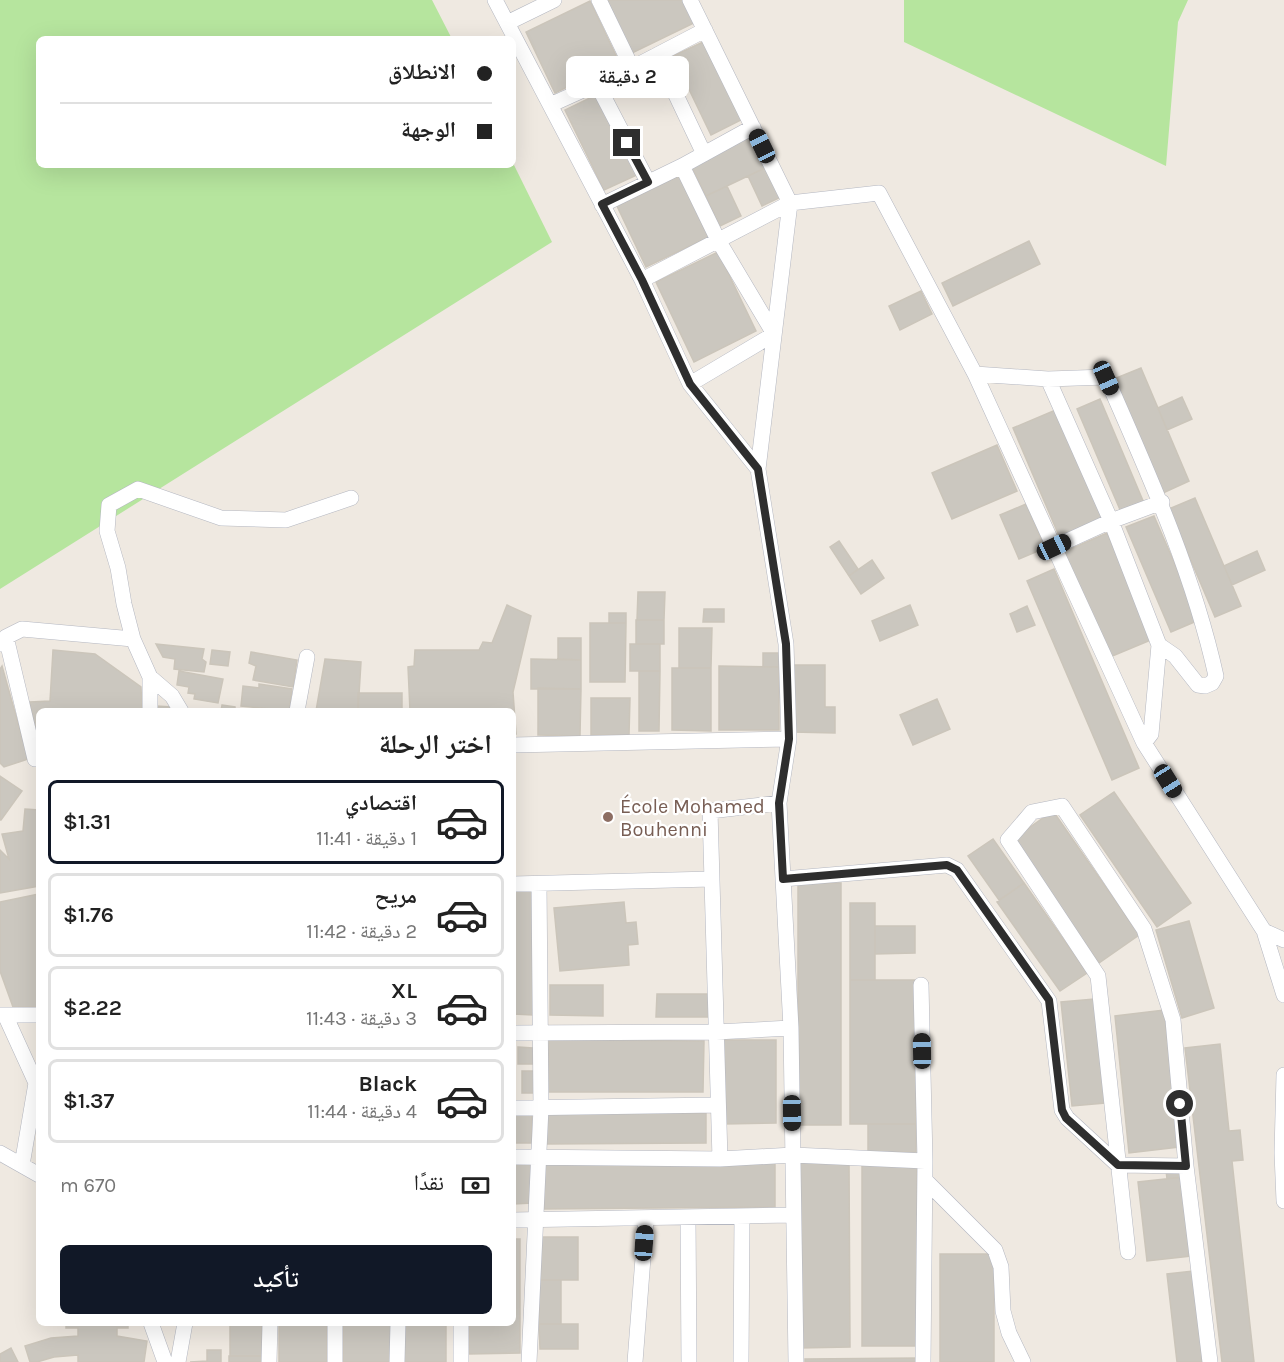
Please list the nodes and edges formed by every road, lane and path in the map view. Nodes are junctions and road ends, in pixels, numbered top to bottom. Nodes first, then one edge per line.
1 (495, 0) edge
2 (554, 0) edge
3 (598, 0) edge
4 (690, 0) edge
5 (507, 23) junction
6 (705, 30) junction
7 (514, 36) edge
8 (516, 40) edge
9 (657, 55) junction
10 (632, 68) junction
11 (597, 84) junction
12 (550, 105) junction
13 (753, 127) junction
14 (704, 154) junction
15 (682, 166) junction
16 (648, 182) junction
17 (790, 203) junction
18 (602, 204) junction
19 (718, 240) junction
20 (642, 280) junction
21 (774, 334) junction
22 (975, 374) junction
23 (1048, 379) junction
24 (690, 384) junction
25 (758, 469) junction
26 (351, 498) dead end
27 (1162, 502) junction
28 (1111, 521) junction
29 (1054, 547) junction
30 (133, 639) junction
31 (3, 640) edge
32 (1159, 645) junction
33 (307, 657) dead end
34 (150, 677) junction
35 (150, 708) edge
36 (179, 708) edge
37 (298, 708) edge
38 (789, 739) junction
39 (516, 744) edge
40 (1144, 744) junction
41 (35, 759) dead end
42 (779, 803) junction
43 (712, 879) junction
44 (783, 879) junction
45 (516, 884) edge
46 (538, 884) junction
47 (1264, 931) junction
48 (1284, 940) edge
49 (921, 985) dead end
50 (1284, 995) edge
51 (2, 1015) edge
52 (36, 1016) edge
53 (791, 1028) junction
54 (716, 1032) junction
55 (516, 1033) edge
56 (539, 1033) junction
57 (1284, 1075) edge
58 (1284, 1084) edge
59 (718, 1105) junction
60 (516, 1108) edge
61 (541, 1108) junction
62 (1283, 1152) edge
63 (0, 1153) edge
64 (793, 1155) junction
65 (516, 1157) edge
66 (539, 1158) junction
67 (720, 1159) junction
68 (925, 1161) junction
69 (1118, 1165) junction
70 (22, 1166) junction
71 (1186, 1166) junction
72 (36, 1173) edge
73 (925, 1180) junction
74 (1284, 1201) edge
75 (793, 1215) junction
76 (742, 1216) junction
77 (688, 1218) junction
78 (534, 1219) junction
79 (646, 1219) junction
80 (516, 1220) edge
81 (1128, 1252) dead end
82 (152, 1326) edge
83 (184, 1326) edge
84 (270, 1326) edge
85 (335, 1326) edge
86 (398, 1326) edge
87 (461, 1326) edge
88 (165, 1362) edge
89 (178, 1362) edge
90 (269, 1362) edge
91 (335, 1362) edge
92 (397, 1362) edge
93 (461, 1362) edge
94 (529, 1362) edge
95 (635, 1362) edge
96 (689, 1362) edge
97 (741, 1362) edge
98 (795, 1362) edge
99 (923, 1362) edge
100 (1023, 1362) edge
101 (1210, 1362) edge

1 - 5 street
2 - 5 street
3 - 10 street
4 - 6 street
5 - 7 street
6 - 9 street
6 - 13 street
8 - 12 street
9 - 10 street
9 - 14 street
10 - 11 street
11 - 12 street
11 - 16 street
12 - 18 street
13 - 14 street
13 - 17 street
14 - 15 street
15 - 16 street
15 - 19 street
16 - 18 street
17 - 19 street
17 - 21 street
17 - 22 street
18 - 20 street
19 - 20 street
19 - 21 street
20 - 24 street
21 - 24 street
21 - 25 street
22 - 23 street
22 - 29 street
23 - 27 street
23 - 28 street
24 - 25 street
25 - 38 street
26 - 30 street
27 - 28 street
27 - 32 street
28 - 29 street
28 - 32 street
29 - 40 street
30 - 31 street
30 - 34 street
31 - 41 street
32 - 40 street
33 - 37 street
34 - 35 street
34 - 36 street
38 - 39 street
38 - 42 street
40 - 47 street
42 - 43 street
42 - 44 street
43 - 46 street
43 - 54 street
44 - 53 street
44 - 69 street
45 - 46 street
46 - 56 street
47 - 48 street
47 - 50 street
49 - 68 street
51 - 52 street
51 - 70 street
53 - 54 street
53 - 64 street
54 - 56 street
54 - 59 street
55 - 56 street
56 - 61 street
57 - 58 street
58 - 62 street
59 - 61 street
59 - 67 street
60 - 61 street
61 - 66 street
62 - 74 street
63 - 70 street
64 - 67 street
64 - 68 street
64 - 75 street
65 - 66 street
66 - 67 street
66 - 78 street
68 - 73 street
69 - 71 street
69 - 71 street
69 - 81 street
70 - 72 street
71 - 101 street
73 - 99 street
73 - 100 street
75 - 76 street
75 - 98 street
76 - 77 street
76 - 97 street
77 - 79 street
77 - 96 street
78 - 79 street
78 - 80 street
78 - 94 street
79 - 95 street
82 - 88 street
83 - 89 street
84 - 90 street
85 - 91 street
86 - 92 street
87 - 93 street

